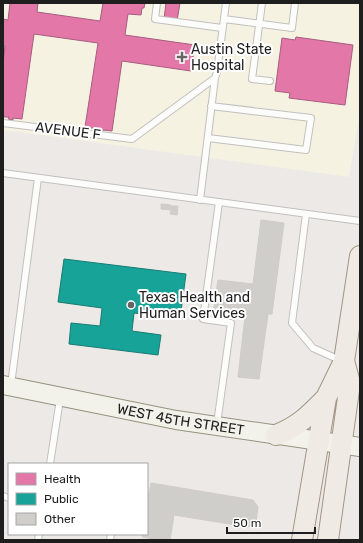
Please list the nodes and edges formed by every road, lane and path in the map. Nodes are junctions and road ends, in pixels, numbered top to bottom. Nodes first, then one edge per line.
1 (157, 3) edge
2 (226, 3) edge
3 (262, 3) edge
4 (295, 3) edge
5 (224, 19) junction
6 (259, 23) junction
7 (222, 28) junction
8 (215, 78) junction
9 (270, 81) dead end
10 (211, 106) junction
11 (3, 123) edge
12 (208, 138) junction
13 (3, 173) edge
14 (38, 178) junction
15 (200, 200) junction
16 (219, 202) junction
17 (306, 214) junction
18 (360, 221) edge
19 (359, 269) edge
20 (344, 361) junction
21 (7, 386) edge
22 (355, 389) edge
23 (60, 397) junction
24 (326, 398) junction
25 (216, 426) junction
26 (276, 435) junction
27 (318, 441) junction
28 (351, 446) edge
29 (50, 463) edge
30 (302, 540) edge
31 (328, 540) edge

1 - 7 lane
2 - 5 lane
3 - 6 lane
4 - 6 lane
5 - 6 lane
5 - 7 lane
6 - 9 lane
7 - 8 lane
8 - 10 lane
8 - 11 lane, AVENUE F
10 - 12 lane
10 - 12 lane
12 - 15 lane
13 - 14 lane
14 - 15 lane
14 - 21 lane
15 - 16 lane
16 - 17 lane
16 - 25 lane
17 - 18 lane
17 - 20 lane
19 - 20 main road
20 - 22 main road
20 - 24 main road
21 - 23 main road, WEST 45TH STREET
22 - 28 main road
23 - 25 main road, WEST 45TH STREET
23 - 29 lane
24 - 26 main road
24 - 27 main road
25 - 26 main road, WEST 45TH STREET
26 - 27 main road, WEST 45TH STREET
27 - 28 main road, WEST 45TH STREET
27 - 30 main road
28 - 31 main road

